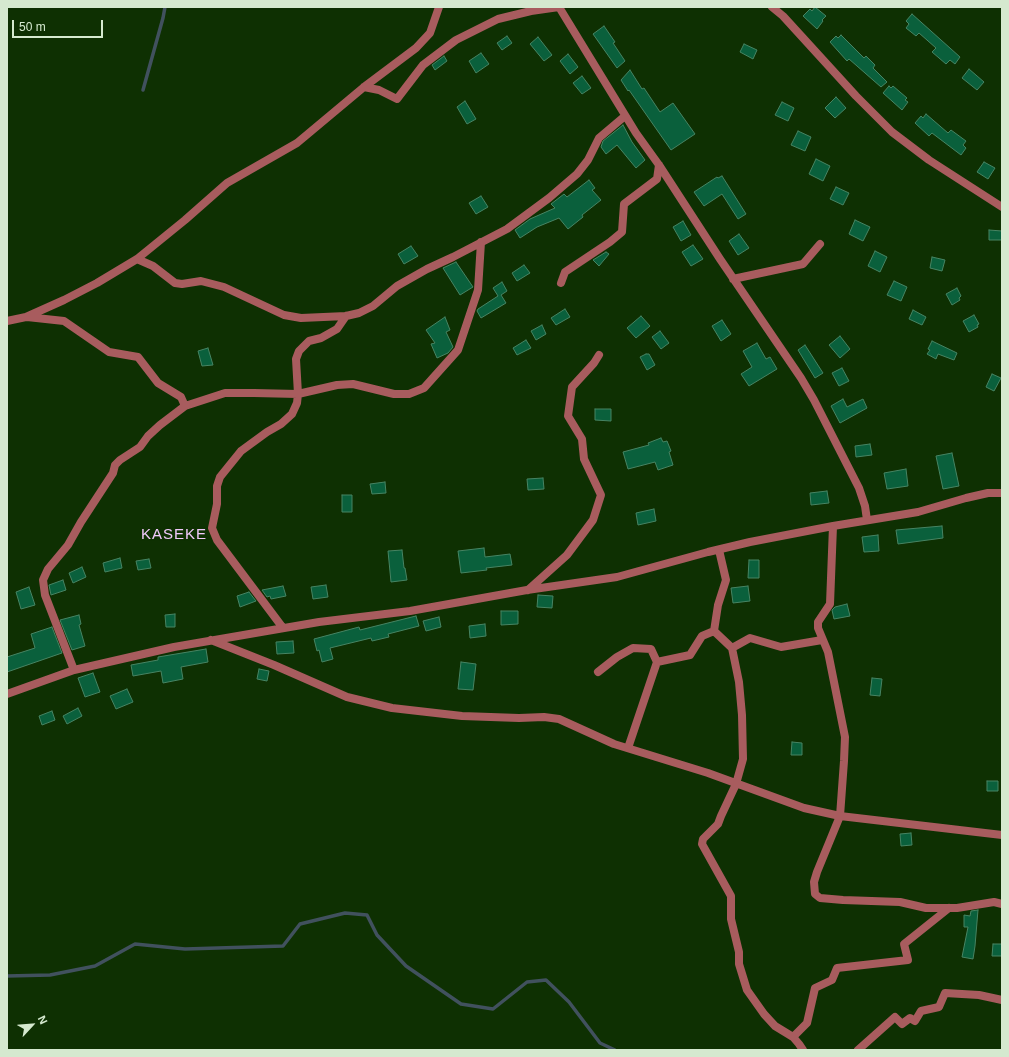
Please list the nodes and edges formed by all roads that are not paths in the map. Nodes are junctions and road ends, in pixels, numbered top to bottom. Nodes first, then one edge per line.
1 (439, 7) edge
2 (559, 7) edge
3 (772, 7) edge
4 (364, 87) junction
5 (626, 116) junction
6 (659, 165) junction
7 (1002, 207) edge
8 (481, 242) junction
9 (820, 244) dead end
10 (137, 259) junction
11 (733, 279) junction
12 (561, 283) dead end
13 (346, 316) junction
14 (26, 317) junction
15 (7, 321) edge
16 (598, 355) dead end
17 (298, 394) junction
18 (185, 406) junction
19 (1002, 493) edge
20 (867, 520) junction
21 (833, 526) junction
22 (719, 550) junction
23 (527, 590) junction
24 (283, 628) junction
25 (714, 631) junction
26 (211, 640) junction
27 (822, 640) junction
28 (732, 648) junction
29 (658, 662) junction
30 (74, 670) junction
31 (598, 672) dead end
32 (7, 694) edge
33 (628, 748) junction
34 (736, 784) junction
35 (840, 816) junction
36 (1002, 834) edge
37 (1002, 904) edge
38 (949, 908) junction
39 (1002, 1000) edge
40 (793, 1037) junction
41 (802, 1050) edge
42 (858, 1050) edge

1 - 4 street
2 - 4 street
2 - 5 street
3 - 7 street
4 - 10 street
5 - 6 street
5 - 8 street
6 - 11 street
6 - 12 street
8 - 13 street
8 - 17 street
9 - 11 street
10 - 13 street
10 - 14 street
11 - 20 street
13 - 17 street
14 - 15 street
14 - 18 street
16 - 23 street
17 - 18 street
17 - 24 street
18 - 30 street
19 - 20 street
20 - 21 street
21 - 22 street
21 - 27 street
22 - 23 street
22 - 25 street
23 - 24 street
24 - 26 street
25 - 28 street
25 - 29 street
26 - 30 street
26 - 33 street
27 - 28 street
27 - 35 street
28 - 34 street
29 - 31 street
29 - 33 street
30 - 32 street
33 - 34 street
34 - 35 street
34 - 40 street
35 - 36 street
35 - 38 street
37 - 38 street
38 - 40 street
39 - 42 street
40 - 41 street

